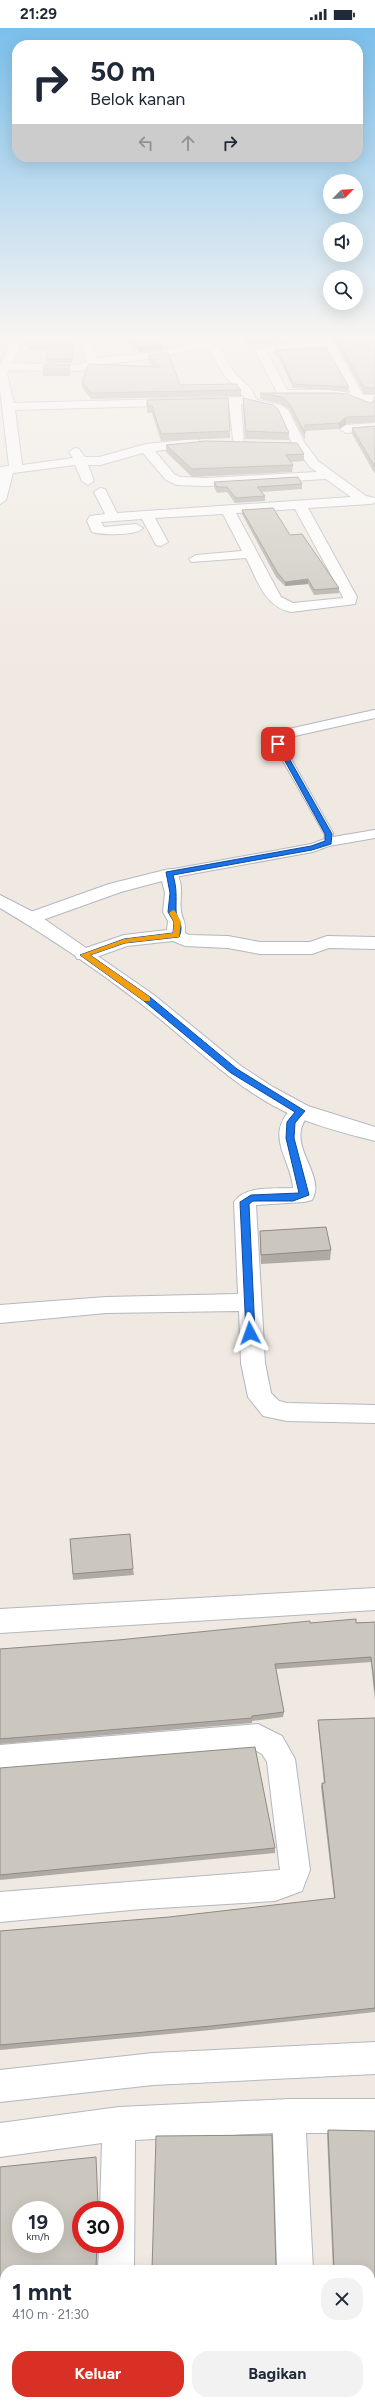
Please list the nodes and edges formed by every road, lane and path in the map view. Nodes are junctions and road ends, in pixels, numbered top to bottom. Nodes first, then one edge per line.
1 (11, 448) edge
2 (146, 448) joint
3 (302, 448) edge
4 (80, 458) junction
5 (8, 470) edge
6 (328, 475) junction
7 (88, 481) dead end
8 (100, 492) dead end
9 (0, 500) edge
10 (369, 500) edge
11 (300, 506) junction
12 (228, 511) junction
13 (113, 517) junction
14 (149, 520) junction
15 (161, 542) dead end
16 (249, 554) junction
17 (196, 559) dead end
18 (375, 714) edge
19 (375, 834) edge
20 (328, 842) junction
21 (169, 874) junction
22 (0, 900) edge
23 (31, 918) junction
24 (176, 935) junction
25 (375, 943) edge
26 (84, 955) junction
27 (301, 1111) junction
28 (375, 1134) edge
29 (248, 1302) junction
30 (0, 1314) edge
31 (375, 1414) edge
32 (375, 1599) edge
33 (0, 1620) edge
34 (0, 1758) edge
35 (0, 1907) edge
36 (375, 2058) edge
37 (0, 2086) edge
38 (288, 2116) junction
39 (375, 2116) edge
40 (119, 2124) junction
41 (0, 2140) edge
42 (116, 2265) edge
43 (295, 2265) edge

1 - 5 street
2 - 4 street
2 - 6 street
3 - 6 street
4 - 5 street
4 - 7 street
5 - 9 street
6 - 10 street
8 - 13 street
10 - 11 street
11 - 12 street
11 - 16 street
12 - 14 street
12 - 16 street
13 - 14 street
13 - 14 street
14 - 15 street
16 - 17 street
18 - 20 lane
19 - 20 lane
20 - 21 lane
21 - 23 street
21 - 24 street
22 - 23 street
23 - 26 street
24 - 25 street
24 - 26 street
26 - 27 street
27 - 28 street
27 - 29 street
29 - 30 street
29 - 31 street
32 - 33 street
34 - 35 street
36 - 37 street
38 - 39 street
38 - 40 street
38 - 43 street
40 - 41 street
40 - 42 street

